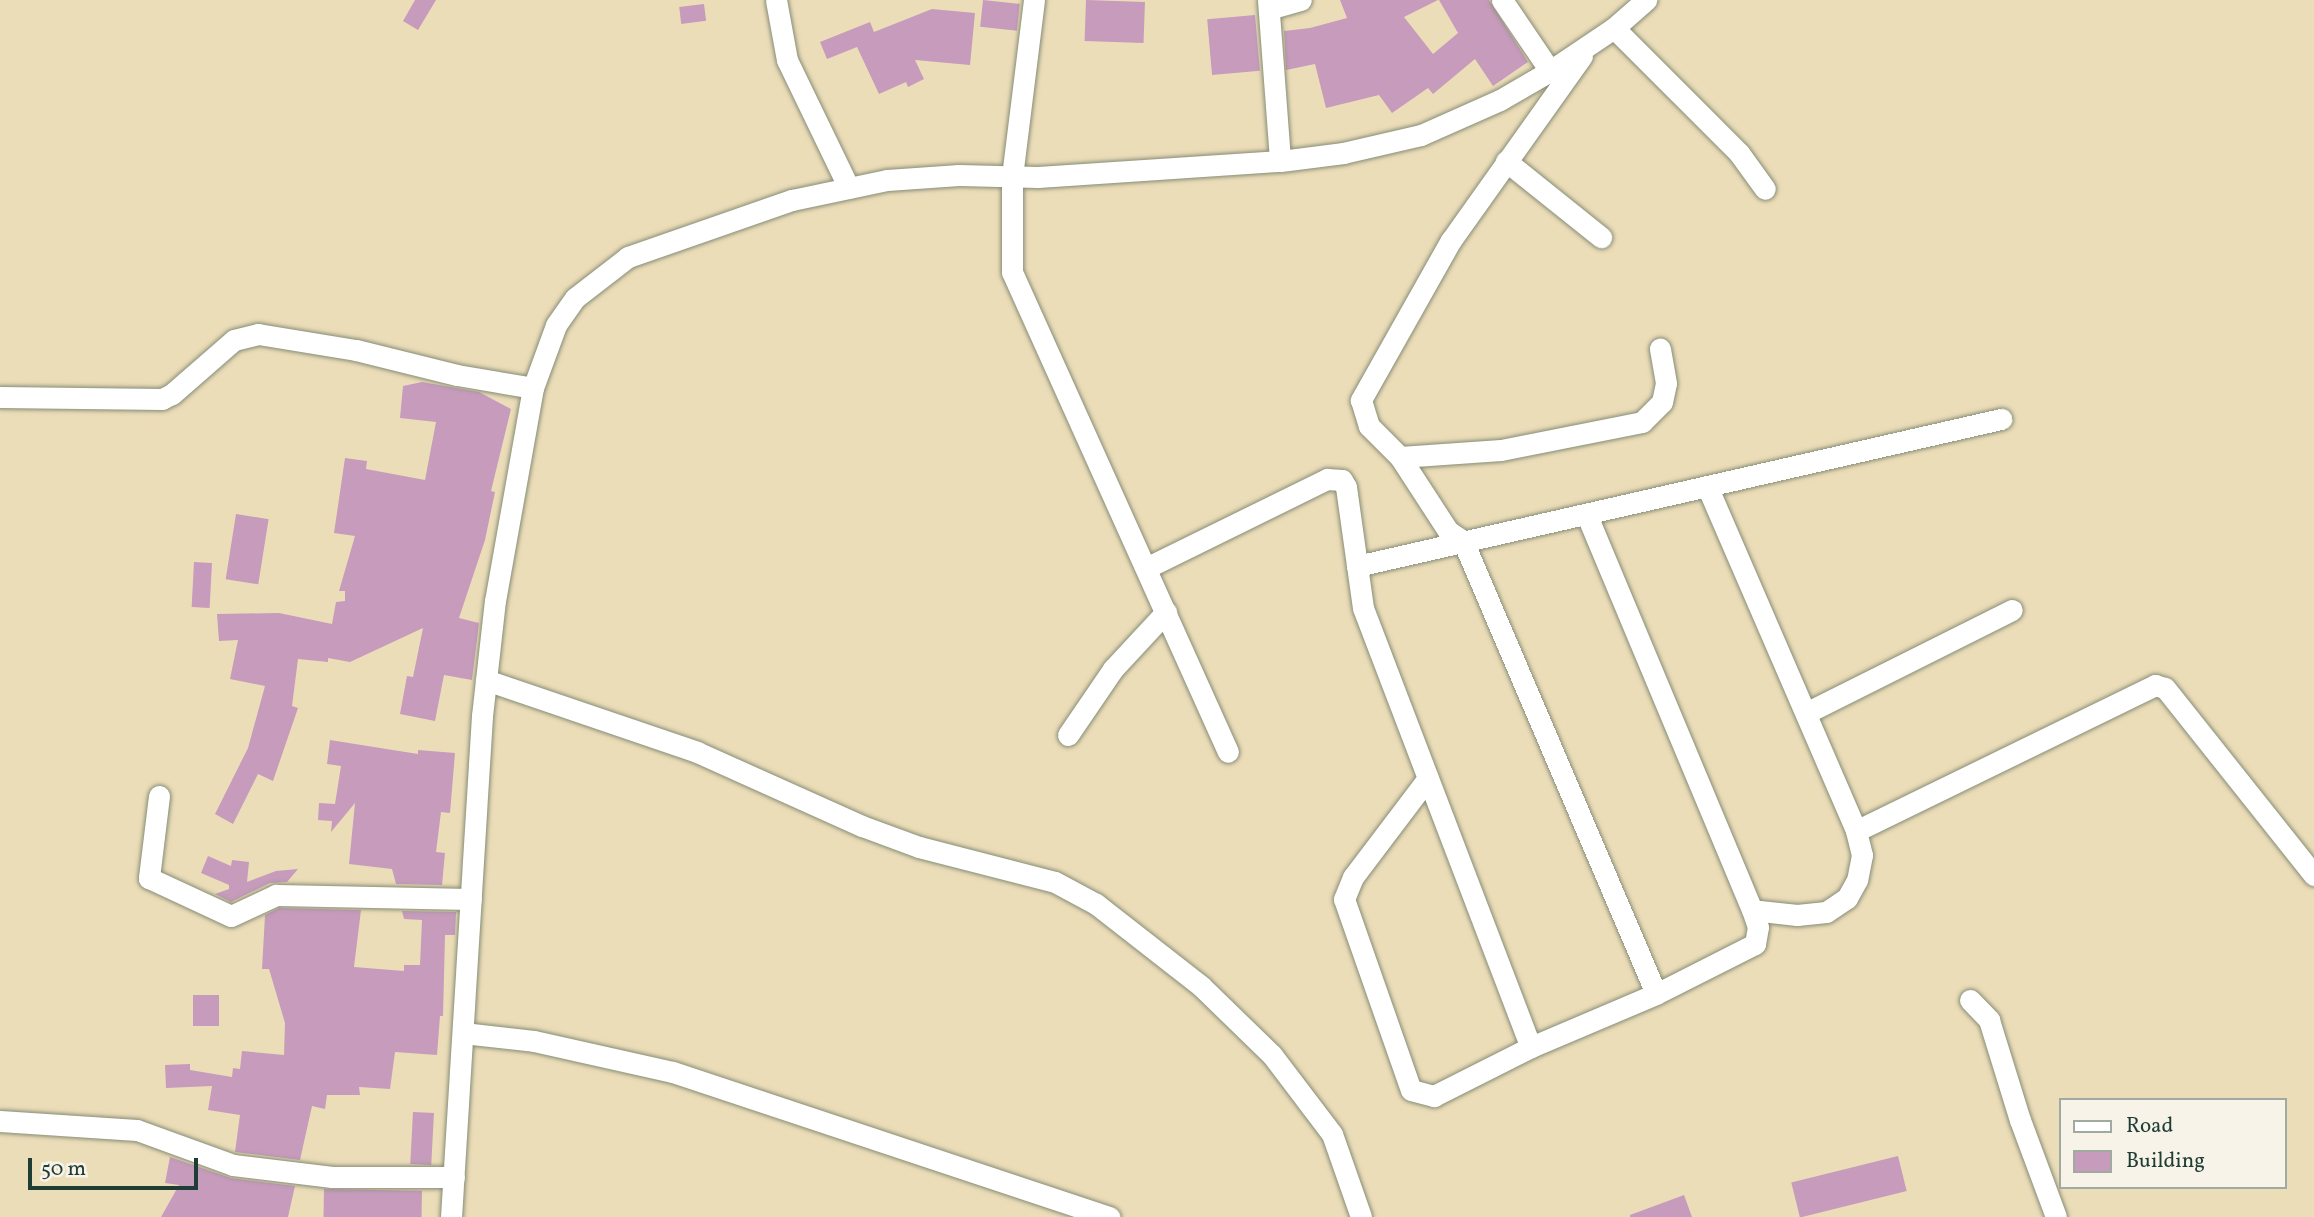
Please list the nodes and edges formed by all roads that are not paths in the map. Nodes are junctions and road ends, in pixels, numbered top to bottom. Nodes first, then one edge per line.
1 (776, 0) edge
2 (1034, 0) edge
3 (1301, 0) edge
4 (1502, 0) edge
5 (1646, 0) edge
6 (1269, 5) edge
7 (1614, 28) junction
8 (1591, 44) junction
9 (1550, 71) junction
10 (1280, 161) junction
11 (1506, 161) junction
12 (1012, 176) junction
13 (849, 188) junction
14 (1765, 190) dead end
15 (1601, 237) dead end
16 (1660, 349) dead end
17 (533, 388) junction
18 (0, 397) edge
19 (2001, 419) dead end
20 (1400, 457) junction
21 (1707, 486) junction
22 (1586, 514) junction
23 (1463, 541) junction
24 (1357, 566) junction
25 (1146, 568) junction
26 (2012, 610) dead end
27 (1166, 612) junction
28 (486, 680) junction
29 (1806, 713) junction
30 (1068, 735) dead end
31 (1228, 752) dead end
32 (1428, 778) junction
33 (159, 796) dead end
34 (1856, 831) junction
35 (2314, 875) edge
36 (471, 899) junction
37 (1752, 910) junction
38 (1656, 994) junction
39 (1970, 1000) dead end
40 (463, 1033) junction
41 (1531, 1047) junction
42 (0, 1121) edge
43 (454, 1177) junction
44 (451, 1217) edge
45 (1110, 1217) edge
46 (1361, 1217) edge
47 (2056, 1217) edge

1 - 13 street
2 - 12 street
3 - 6 street
4 - 9 street
5 - 7 street
6 - 10 street
7 - 8 street
7 - 14 street
8 - 9 street
8 - 11 street
9 - 10 street
10 - 12 street
11 - 15 street
11 - 20 street
12 - 13 street
12 - 25 street
13 - 17 street
16 - 20 street
17 - 18 street
17 - 28 street
19 - 21 street
20 - 23 street
21 - 22 street
21 - 29 street
22 - 23 street
22 - 37 street
23 - 24 street
23 - 38 street
24 - 25 street
24 - 32 street
25 - 27 street
26 - 29 street
27 - 30 street
27 - 31 street
28 - 36 street
28 - 46 street
29 - 34 street
32 - 41 street
32 - 41 street
33 - 36 street
34 - 35 street
34 - 37 street
36 - 40 street
37 - 38 street
38 - 41 street
39 - 47 street
40 - 43 street
40 - 45 street
42 - 43 street
43 - 44 street

